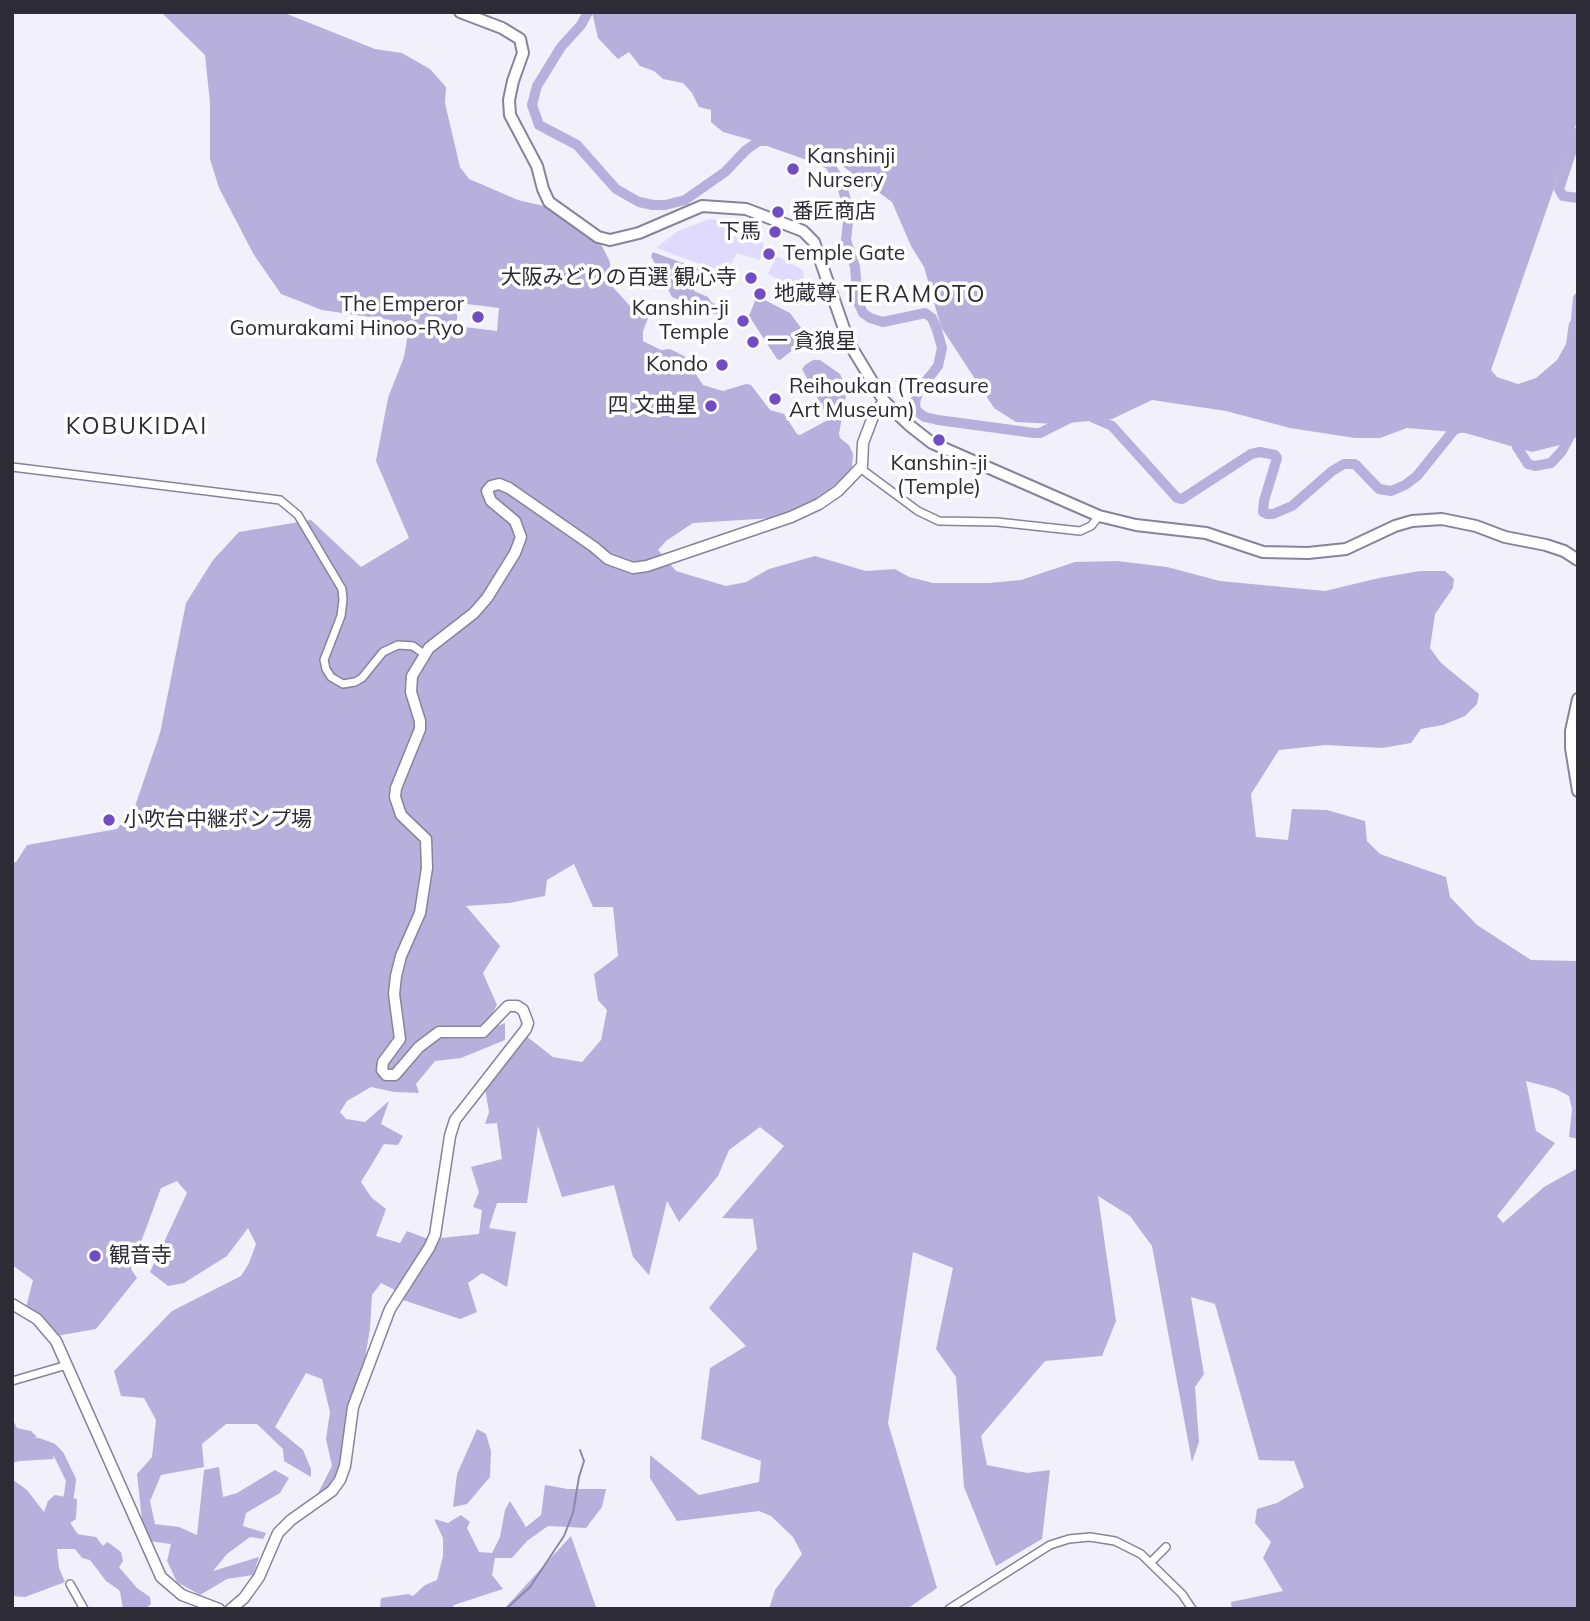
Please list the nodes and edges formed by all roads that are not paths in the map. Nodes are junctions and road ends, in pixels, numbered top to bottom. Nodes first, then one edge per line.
1 (460, 12) edge
2 (884, 401) junction
3 (862, 466) junction
4 (12, 467) edge
5 (1099, 516) junction
6 (1578, 559) edge
7 (424, 654) junction
8 (1578, 699) edge
9 (1578, 792) edge
10 (12, 1304) edge
11 (66, 1365) junction
12 (13, 1380) edge
13 (1166, 1548) dead end
14 (1151, 1562) junction
15 (70, 1584) dead end
16 (84, 1609) edge
17 (219, 1609) edge
18 (231, 1609) edge
19 (949, 1609) edge
20 (1192, 1609) edge

1 - 2 highway
2 - 3 main road
2 - 5 highway
3 - 5 street
3 - 7 main road
4 - 7 street
5 - 6 highway
7 - 18 main road
8 - 9 highway
10 - 11 main road
11 - 12 street
11 - 17 main road
13 - 14 street
14 - 19 street
14 - 20 street
15 - 16 street

